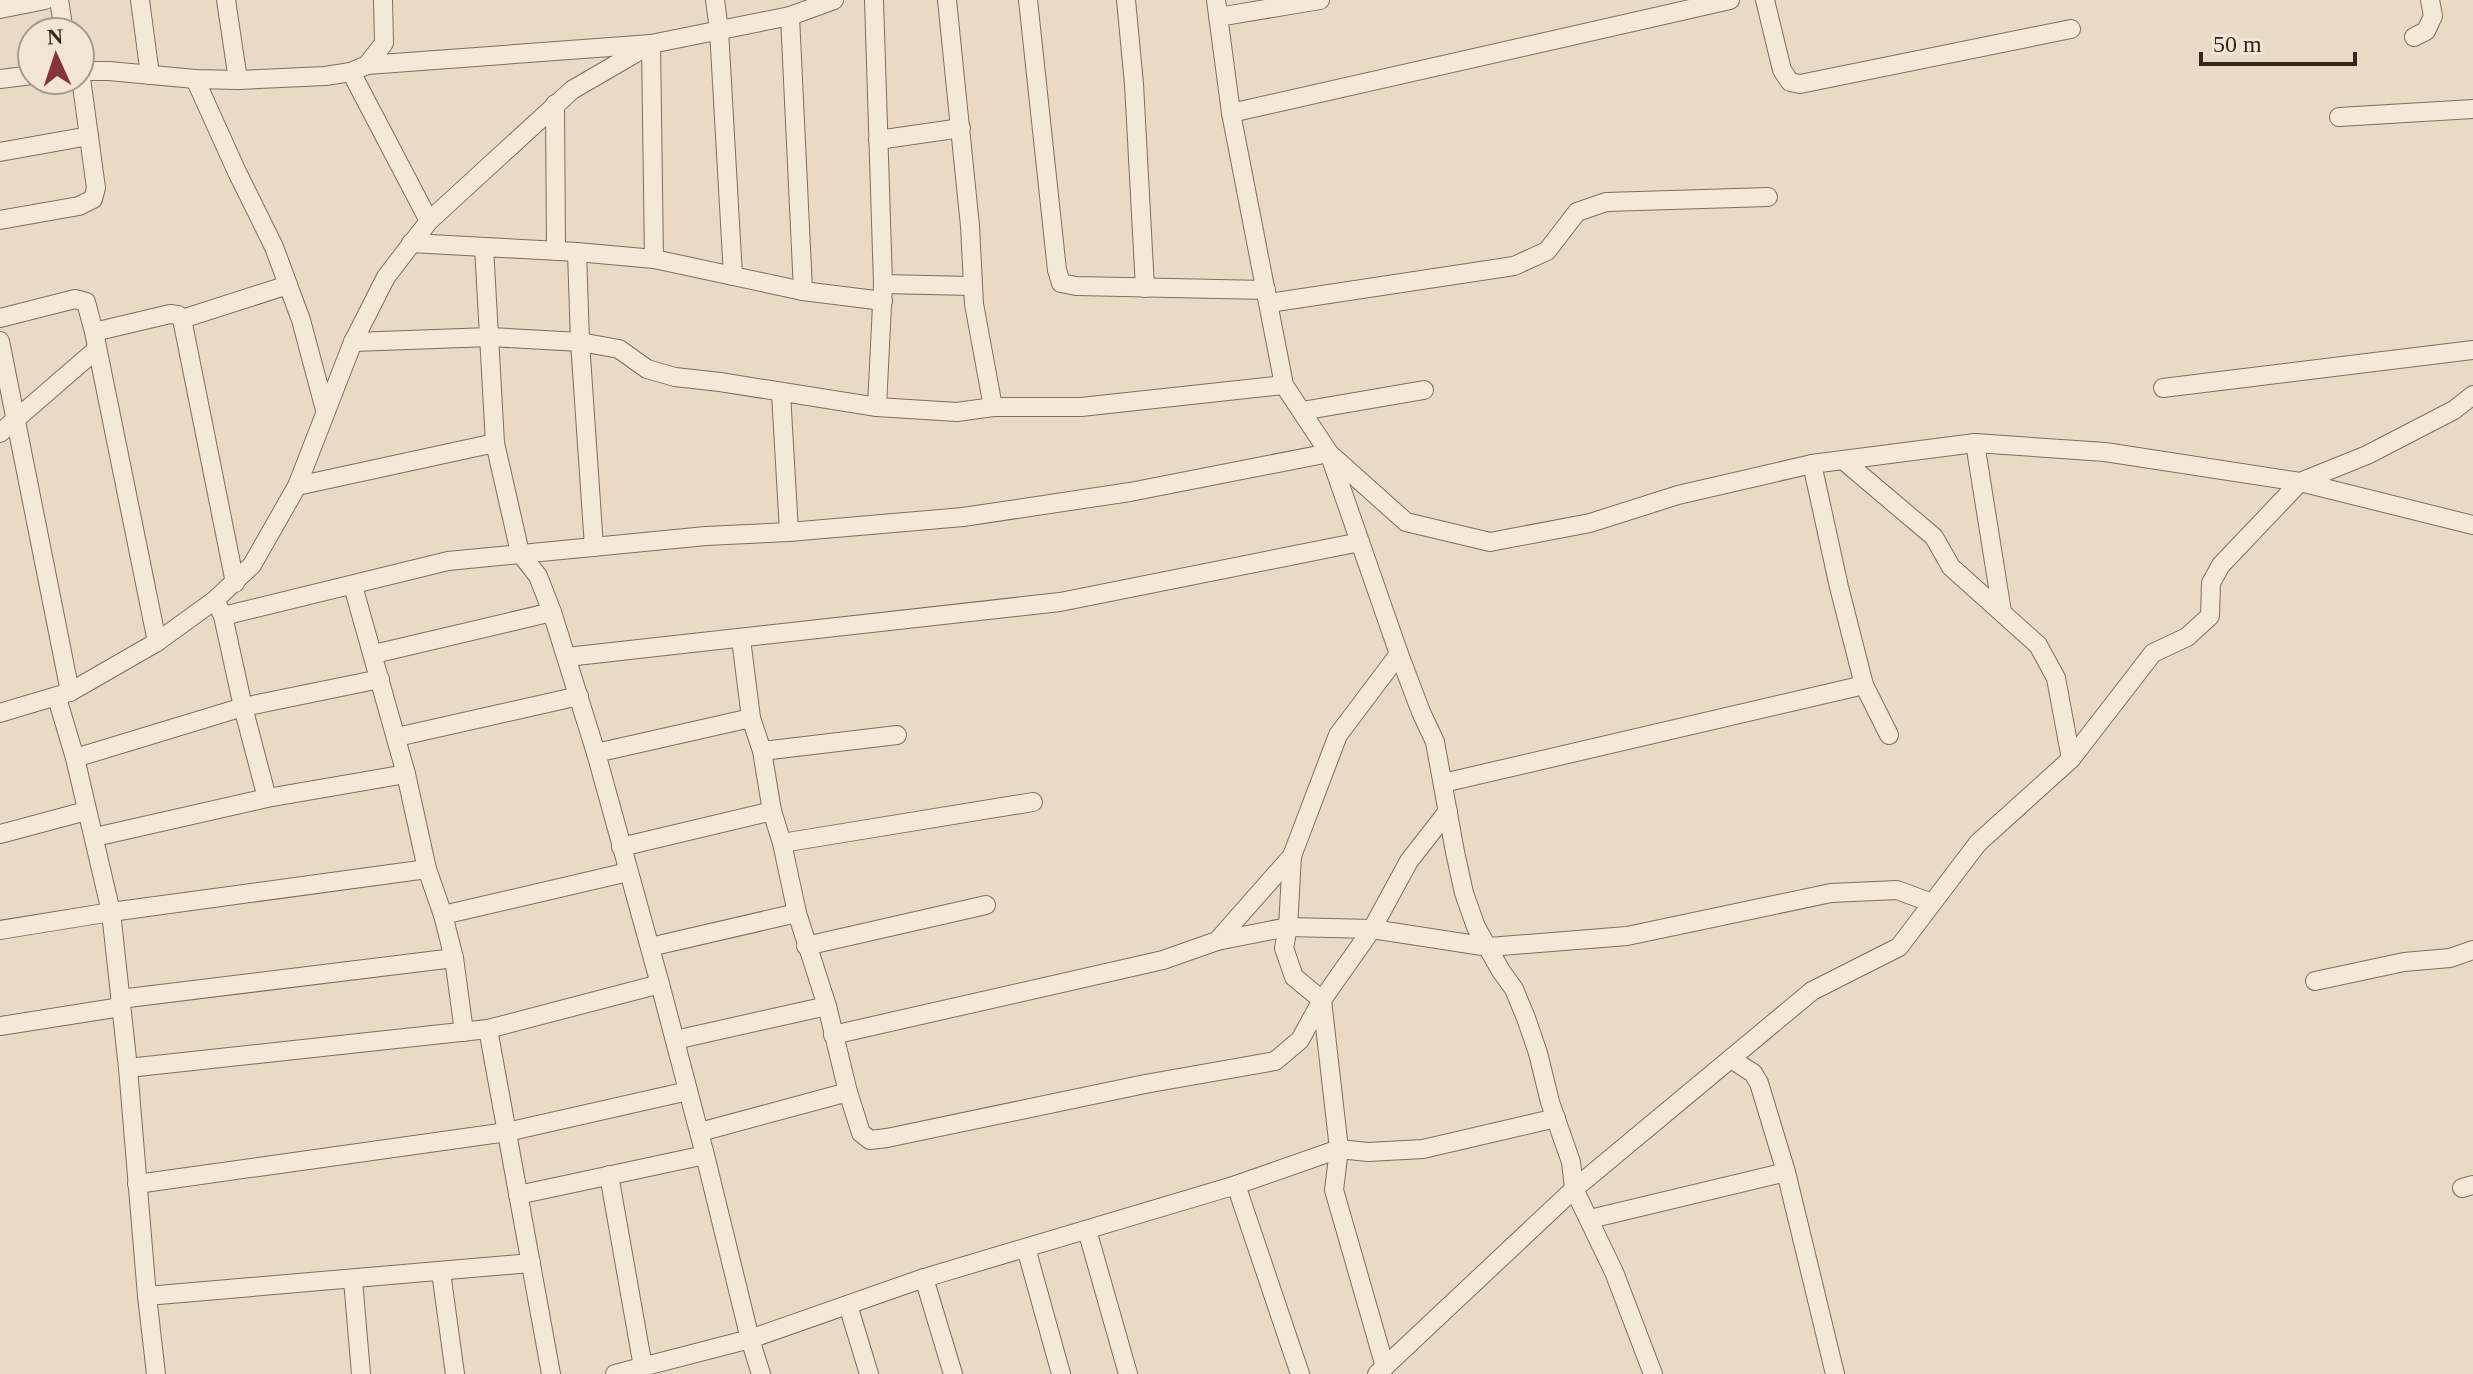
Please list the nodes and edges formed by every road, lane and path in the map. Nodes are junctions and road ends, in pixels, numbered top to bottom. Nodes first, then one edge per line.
1 (45, 0) edge
2 (140, 0) edge
3 (226, 0) edge
4 (383, 0) edge
5 (715, 0) edge
6 (834, 0) edge
7 (874, 0) edge
8 (947, 0) edge
9 (1028, 0) edge
10 (1126, 0) edge
11 (1320, 0) edge
12 (1730, 0) edge
13 (1765, 0) edge
14 (2430, 0) edge
15 (1217, 8) edge
16 (0, 9) edge
17 (790, 16) junction
18 (2071, 29) dead end
19 (719, 30) junction
20 (2414, 37) dead end
21 (651, 44) junction
22 (359, 68) junction
23 (96, 71) edge
24 (150, 75) junction
25 (195, 79) junction
26 (238, 80) junction
27 (83, 96) edge
28 (555, 104) junction
29 (2473, 109) edge
30 (1231, 113) junction
31 (2339, 117) dead end
32 (961, 128) junction
33 (89, 136) junction
34 (878, 140) junction
35 (0, 152) edge
36 (1768, 197) dead end
37 (0, 220) edge
38 (429, 221) junction
39 (411, 243) junction
40 (484, 247) junction
41 (556, 251) junction
42 (577, 252) junction
43 (654, 259) junction
44 (733, 276) junction
45 (288, 285) junction
46 (972, 286) junction
47 (1145, 288) junction
48 (803, 291) junction
49 (883, 292) junction
50 (1268, 297) junction
51 (0, 318) edge
52 (182, 319) junction
53 (490, 337) junction
54 (96, 340) junction
55 (0, 341) edge
56 (353, 342) junction
57 (580, 342) junction
58 (2473, 350) edge
59 (1284, 385) junction
60 (2163, 388) dead end
61 (1424, 390) dead end
62 (781, 393) junction
63 (2473, 395) edge
64 (877, 407) junction
65 (993, 407) junction
66 (10, 408) edge
67 (325, 410) junction
68 (1302, 411) junction
69 (0, 433) edge
70 (495, 443) junction
71 (1975, 443) junction
72 (1329, 453) junction
73 (1843, 460) junction
74 (1812, 464) junction
75 (2300, 482) junction
76 (297, 486) junction
77 (2473, 525) edge
78 (789, 532) junction
79 (1360, 542) junction
80 (594, 547) junction
81 (520, 553) junction
82 (235, 583) junction
83 (353, 586) junction
84 (219, 608) junction
85 (552, 612) junction
86 (2002, 612) junction
87 (741, 639) junction
88 (157, 642) junction
89 (374, 654) junction
90 (1399, 654) junction
91 (567, 657) junction
92 (380, 679) junction
93 (1864, 685) junction
94 (63, 695) junction
95 (579, 696) junction
96 (243, 707) junction
97 (0, 713) edge
98 (751, 718) junction
99 (897, 735) dead end
100 (1889, 735) dead end
101 (397, 737) junction
102 (762, 751) junction
103 (596, 753) junction
104 (75, 758) junction
105 (2071, 759) junction
106 (406, 774) junction
107 (1443, 783) junction
108 (267, 798) junction
109 (1033, 802) dead end
110 (86, 811) junction
111 (772, 811) junction
112 (1448, 811) junction
113 (0, 834) edge
114 (95, 837) junction
115 (782, 843) junction
116 (621, 847) junction
117 (1292, 856) junction
118 (427, 869) junction
119 (628, 872) junction
120 (1932, 903) junction
121 (986, 905) dead end
122 (111, 912) junction
123 (797, 913) junction
124 (443, 915) junction
125 (1288, 927) junction
126 (1372, 929) junction
127 (0, 930) edge
128 (1217, 941) junction
129 (806, 946) junction
130 (650, 947) junction
131 (1489, 947) junction
132 (2473, 950) edge
133 (454, 958) junction
134 (2315, 981) dead end
135 (660, 984) junction
136 (1322, 1000) junction
137 (121, 1003) junction
138 (827, 1006) junction
139 (0, 1026) edge
140 (488, 1029) junction
141 (464, 1032) junction
142 (833, 1035) junction
143 (675, 1040) junction
144 (1731, 1059) junction
145 (128, 1068) junction
146 (688, 1091) junction
147 (848, 1092) junction
148 (1556, 1118) junction
149 (507, 1132) junction
150 (700, 1132) junction
151 (1339, 1149) junction
152 (705, 1155) junction
153 (1786, 1172) junction
154 (609, 1175) junction
155 (137, 1184) junction
156 (1236, 1185) junction
157 (1574, 1189) junction
158 (518, 1195) junction
159 (1590, 1219) junction
160 (1087, 1230) junction
161 (1026, 1248) junction
162 (531, 1263) junction
163 (441, 1272) junction
164 (924, 1278) junction
165 (353, 1280) junction
166 (147, 1296) junction
167 (848, 1305) junction
168 (750, 1339) junction
169 (643, 1367) junction
170 (1381, 1370) edge
171 (156, 1374) edge
172 (361, 1374) edge
173 (455, 1374) edge
174 (551, 1374) edge
175 (615, 1374) edge
176 (761, 1374) edge
177 (869, 1374) edge
178 (953, 1374) edge
179 (1061, 1374) edge
180 (1128, 1374) edge
181 (1300, 1374) edge
182 (1653, 1374) edge
183 (1835, 1374) edge

1 - 16 street
2 - 24 street
3 - 26 street
4 - 22 street
5 - 19 street
6 - 17 street
7 - 34 street
8 - 32 street
9 - 47 street
10 - 47 street
11 - 15 street
12 - 30 street
13 - 18 street
14 - 20 street
15 - 30 street
17 - 19 street
17 - 48 street
19 - 21 street
19 - 44 street
21 - 22 street
21 - 28 street
21 - 43 street
22 - 26 street
22 - 38 street
23 - 24 street
24 - 25 street
25 - 26 street
25 - 45 street
27 - 33 street
28 - 38 street
28 - 41 street
29 - 31 street
30 - 50 street
32 - 34 street
32 - 46 street
33 - 35 street
33 - 37 street
34 - 49 street
36 - 50 street
38 - 39 street
39 - 40 street
39 - 56 street
40 - 41 street
40 - 53 street
41 - 42 street
42 - 43 street
42 - 57 street
43 - 44 street
44 - 48 street
45 - 52 street
45 - 67 street
46 - 49 street
46 - 65 street
47 - 50 street
48 - 49 street
49 - 64 street
50 - 59 street
51 - 54 street
52 - 54 street
52 - 82 street
53 - 56 street
53 - 57 street
53 - 70 street
54 - 66 street
54 - 88 street
55 - 66 street
56 - 67 street
57 - 62 street
57 - 80 street
58 - 60 street
59 - 65 street
59 - 68 street
61 - 68 street
62 - 64 street
62 - 78 street
63 - 75 street
64 - 65 street
66 - 69 street
66 - 94 street
67 - 76 street
68 - 72 street
70 - 76 street
70 - 81 street
71 - 73 street
71 - 75 street
71 - 86 street
72 - 74 street
72 - 78 street
72 - 79 street
73 - 74 street
73 - 86 street
74 - 93 street
75 - 77 street
75 - 105 street
76 - 82 street
78 - 80 street
79 - 87 street
79 - 90 street
80 - 81 street
81 - 83 street
81 - 85 street
82 - 84 street
83 - 84 street
83 - 89 street
84 - 88 street
84 - 96 street
85 - 89 street
85 - 91 street
86 - 105 street
87 - 91 street
87 - 98 street
88 - 94 street
89 - 92 street
90 - 107 street
90 - 117 street
91 - 95 street
92 - 96 street
92 - 101 street
93 - 100 street
93 - 107 street
94 - 97 street
94 - 104 street
95 - 101 street
95 - 103 street
96 - 104 street
96 - 108 street
98 - 102 street
98 - 103 street
99 - 102 street
101 - 106 street
102 - 111 street
103 - 116 street
104 - 110 street
105 - 120 street
106 - 108 street
106 - 118 street
107 - 112 street
108 - 114 street
109 - 115 street
110 - 113 street
110 - 114 street
111 - 115 street
111 - 116 street
112 - 126 street
112 - 131 street
114 - 122 street
115 - 123 street
116 - 119 street
117 - 125 street
117 - 128 street
118 - 122 street
118 - 124 street
119 - 124 street
119 - 130 street
120 - 131 street
120 - 144 street
121 - 129 street
122 - 127 street
122 - 137 street
123 - 129 street
123 - 130 street
124 - 133 street
125 - 126 street
125 - 128 street
125 - 136 street
126 - 131 street
126 - 136 street
128 - 142 street
129 - 138 street
130 - 135 street
131 - 148 street
132 - 134 street
133 - 137 street
133 - 141 street
135 - 140 street
135 - 143 street
136 - 147 street
136 - 151 street
137 - 139 street
137 - 145 street
138 - 142 street
138 - 143 street
140 - 141 street
140 - 149 street
141 - 145 street
142 - 147 street
143 - 146 street
144 - 153 street
144 - 157 street
145 - 155 street
146 - 149 street
146 - 150 street
147 - 150 street
148 - 151 street
148 - 157 street
149 - 155 street
149 - 158 street
150 - 152 street
151 - 156 street
151 - 170 street
152 - 154 street
152 - 168 street
153 - 159 street
153 - 183 street
154 - 158 street
154 - 169 street
155 - 166 street
156 - 160 street
156 - 181 street
157 - 159 street
157 - 170 street
158 - 162 street
159 - 182 street
160 - 161 street
160 - 180 street
161 - 164 street
161 - 179 street
162 - 163 street
162 - 174 street
163 - 165 street
163 - 173 street
164 - 167 street
164 - 178 street
165 - 166 street
165 - 172 street
166 - 171 street
167 - 168 street
167 - 177 street
168 - 169 street
168 - 176 street
169 - 175 street

